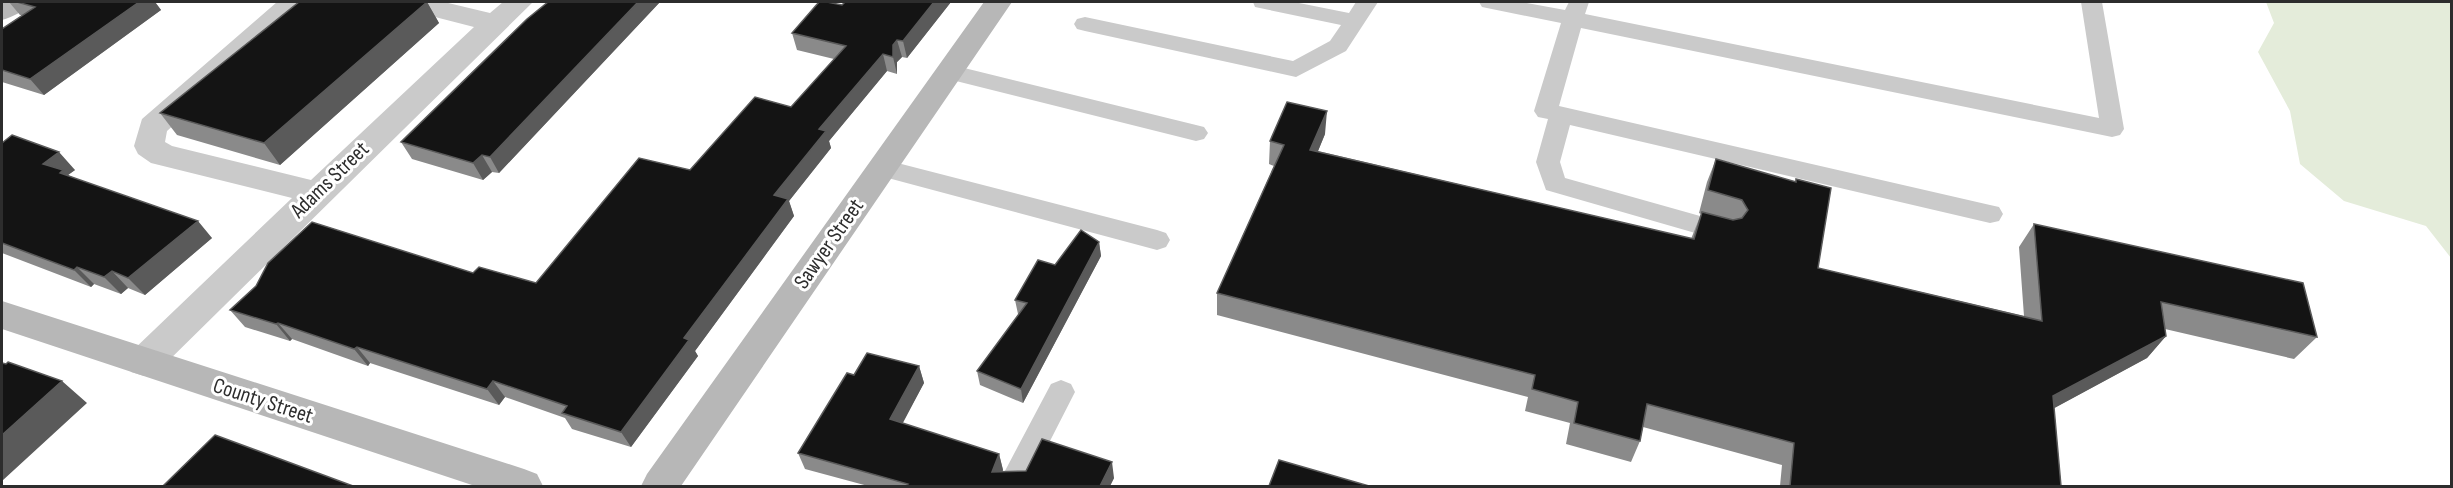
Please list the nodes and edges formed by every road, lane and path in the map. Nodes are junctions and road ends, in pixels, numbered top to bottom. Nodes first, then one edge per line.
1 (16, 2) edge
2 (298, 2) edge
3 (410, 2) edge
4 (519, 2) edge
5 (998, 2) edge
6 (1263, 2) edge
7 (1367, 2) edge
8 (1490, 2) edge
9 (2092, 2) edge
10 (1576, 10) edge
11 (2, 11) edge
12 (1355, 21) junction
13 (495, 23) junction
14 (1085, 24) dead end
15 (948, 72) junction
16 (1561, 114) junction
17 (1196, 133) dead end
18 (882, 168) junction
19 (317, 193) junction
20 (1990, 214) dead end
21 (1723, 232) edge
22 (1157, 240) dead end
23 (2, 315) edge
24 (144, 362) junction
25 (1062, 392) dead end
26 (524, 486) edge
27 (660, 486) edge
28 (1012, 486) edge

1 - 11 street
2 - 19 street
3 - 13 street
4 - 13 street, Adams Street
5 - 15 street, Sawyer Street
6 - 12 lane
7 - 12 lane
8 - 10 lane
9 - 10 lane
10 - 16 lane
12 - 14 lane
13 - 19 street, Adams Street
15 - 17 lane
15 - 18 street, Sawyer Street
16 - 20 lane
16 - 21 lane
18 - 22 lane
18 - 27 street, Sawyer Street
19 - 24 street, Adams Street
23 - 24 street, County Street
24 - 26 street, County Street
25 - 28 lane

